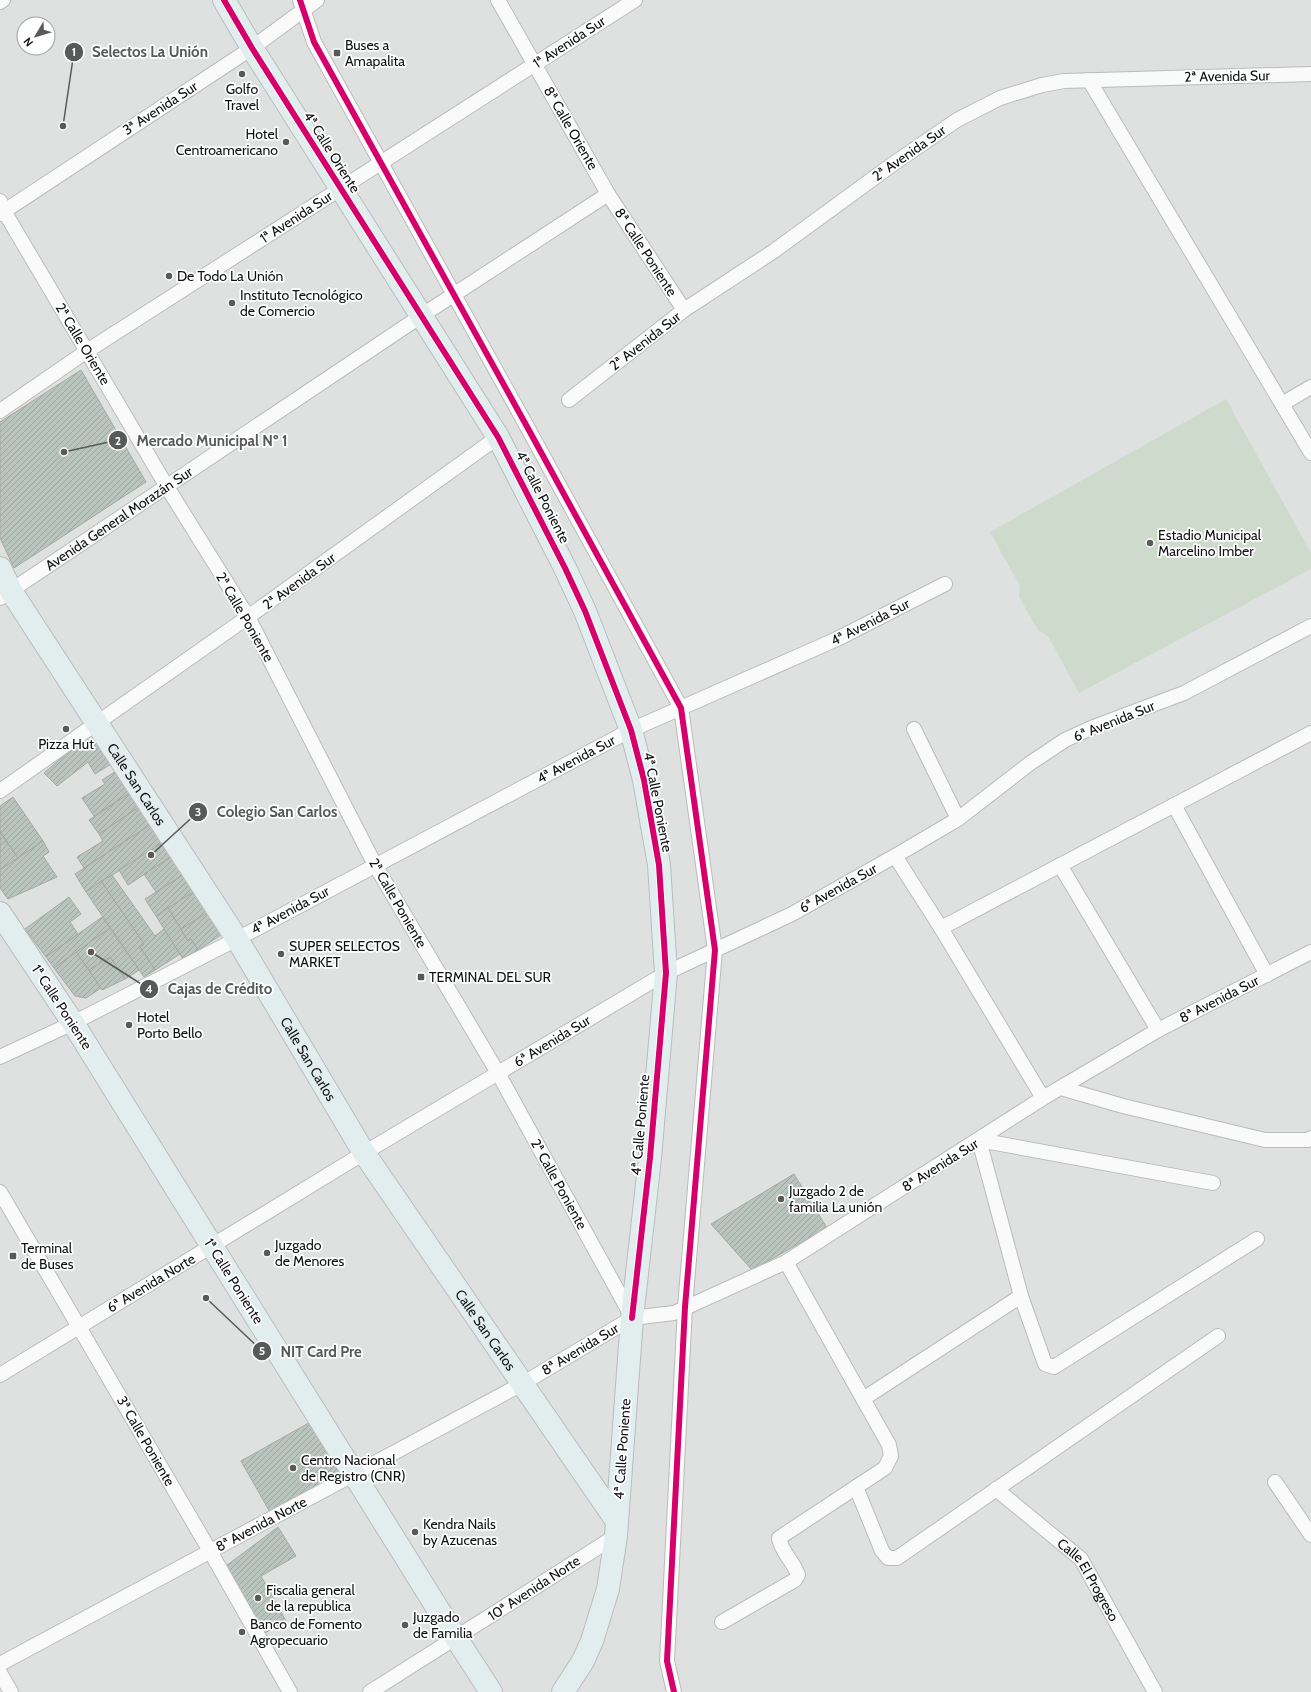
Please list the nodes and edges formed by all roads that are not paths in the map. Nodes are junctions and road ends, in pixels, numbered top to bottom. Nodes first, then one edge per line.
1 (3, 0) edge
2 (224, 0) edge
3 (317, 0) edge
4 (498, 0) edge
5 (635, 0) edge
6 (0, 2) edge
7 (301, 5) edge
8 (252, 48) junction
9 (534, 64) junction
10 (1311, 74) edge
11 (1089, 80) junction
12 (381, 162) junction
13 (340, 188) junction
14 (608, 194) junction
15 (1, 209) edge
16 (454, 294) junction
17 (684, 310) junction
18 (421, 316) junction
19 (87, 351) junction
20 (1311, 387) edge
21 (569, 400) dead end
22 (1282, 404) junction
23 (0, 411) edge
24 (498, 437) junction
25 (1311, 453) edge
26 (167, 487) junction
27 (0, 568) edge
28 (945, 584) dead end
29 (6, 595) edge
30 (248, 617) junction
31 (1311, 626) edge
32 (681, 708) junction
33 (98, 723) junction
34 (631, 730) junction
35 (914, 730) dead end
36 (1311, 733) edge
37 (0, 792) edge
38 (1174, 805) junction
39 (958, 819) junction
40 (895, 856) junction
41 (375, 864) junction
42 (1060, 865) junction
43 (0, 913) edge
44 (941, 928) junction
45 (236, 939) junction
46 (715, 950) junction
47 (1311, 952) edge
48 (666, 973) junction
49 (1267, 975) junction
50 (73, 1023) junction
51 (1158, 1030) junction
52 (0, 1057) edge
53 (498, 1073) junction
54 (1062, 1088) junction
55 (1043, 1098) junction
56 (1311, 1138) edge
57 (979, 1140) junction
58 (364, 1153) junction
59 (1213, 1183) dead end
60 (0, 1192) edge
61 (1257, 1239) dead end
62 (212, 1246) junction
63 (786, 1262) junction
64 (1021, 1296) junction
65 (685, 1307) junction
66 (632, 1318) junction
67 (79, 1327) junction
68 (1218, 1336) dead end
69 (0, 1376) edge
70 (522, 1384) junction
71 (863, 1399) junction
72 (354, 1475) junction
73 (1275, 1482) dead end
74 (856, 1487) junction
75 (996, 1489) junction
76 (616, 1528) junction
77 (1311, 1535) edge
78 (210, 1551) junction
79 (722, 1622) dead end
80 (456, 1638) junction
81 (0, 1664) edge
82 (0, 1673) edge
83 (11, 1692) edge
84 (290, 1692) edge
85 (370, 1692) edge
86 (491, 1692) edge
87 (563, 1692) edge
88 (674, 1692) edge
89 (1155, 1692) edge

1 - 6 street
2 - 8 main road, 4ª Calle Oriente
3 - 7 street, 3ª Avenida Sur
4 - 9 street, 8ª Calle Oriente
5 - 9 street, 1ª Avenida Sur
7 - 8 street, 3ª Avenida Sur
7 - 12 street
8 - 13 main road, 4ª Calle Oriente
8 - 15 street, 3ª Avenida Sur
9 - 12 street, 1ª Avenida Sur
9 - 14 street, 8ª Calle Oriente
10 - 11 street, 2ª Avenida Sur
11 - 17 street, 2ª Avenida Sur
11 - 22 street
12 - 13 street, 1ª Avenida Sur
12 - 16 street
13 - 18 main road, 4ª Calle Oriente
13 - 19 street, 1ª Avenida Sur
14 - 16 street, Avenida General Morazán Sur
14 - 17 street, 8ª Calle Poniente
15 - 19 street, 2ª Calle Oriente
16 - 18 street, Avenida General Morazán Sur
16 - 32 street
17 - 21 street, 2ª Avenida Sur
18 - 24 main road, 4ª Calle Poniente
18 - 26 street, Avenida General Morazán Sur
19 - 23 street, 1ª Avenida Sur
19 - 26 street, 2ª Calle Oriente
20 - 22 street
22 - 25 street
24 - 30 street, 2ª Avenida Sur
24 - 34 main road, 4ª Calle Poniente
26 - 29 street, Avenida General Morazán Sur
26 - 30 street, 2ª Calle Poniente
27 - 29 main road, Calle San Carlos
28 - 32 street, 4ª Avenida Sur
29 - 33 main road, Calle San Carlos
30 - 33 street, 2ª Avenida Sur
30 - 41 street, 2ª Calle Poniente
31 - 39 street, 6ª Avenida Sur
32 - 34 street, 4ª Avenida Sur
32 - 46 street
33 - 37 street, 2ª Avenida Sur
33 - 45 main road, Calle San Carlos
34 - 41 street, 4ª Avenida Sur
34 - 48 main road, 4ª Calle Poniente
35 - 39 street
36 - 38 street
38 - 42 street
38 - 49 street
39 - 40 street, 6ª Avenida Sur
40 - 44 street
40 - 46 street, 6ª Avenida Sur
41 - 45 street, 4ª Avenida Sur
41 - 53 street, 2ª Calle Poniente
42 - 44 street
42 - 51 street
43 - 50 main road, 1ª Calle Poniente
44 - 55 street
45 - 50 street, 4ª Avenida Sur
45 - 58 main road, Calle San Carlos
46 - 48 street, 6ª Avenida Sur
46 - 65 street
47 - 49 street, 8ª Avenida Sur
48 - 53 street, 6ª Avenida Sur
48 - 66 main road, 4ª Calle Poniente
49 - 51 street, 8ª Avenida Sur
50 - 52 street, 4ª Avenida Sur
50 - 62 main road, 1ª Calle Poniente
51 - 54 street, 8ª Avenida Sur
53 - 58 street, 6ª Avenida Sur
53 - 66 street, 2ª Calle Poniente
54 - 55 street, 8ª Avenida Sur
54 - 56 street
55 - 57 street, 8ª Avenida Sur
57 - 59 street
57 - 63 street, 8ª Avenida Sur
57 - 64 street
58 - 62 street, 6ª Avenida Norte
58 - 70 main road, Calle San Carlos
60 - 67 street, 3ª Calle Poniente
61 - 64 street
62 - 67 street, 6ª Avenida Norte
62 - 72 main road, 1ª Calle Poniente
63 - 65 street, 8ª Avenida Sur
63 - 71 street
64 - 71 street
65 - 66 street, 8ª Avenida Sur
65 - 88 street
66 - 70 street, 8ª Avenida Sur
66 - 76 main road, 4ª Calle Poniente
67 - 69 street, 6ª Avenida Norte
67 - 78 street, 3ª Calle Poniente
68 - 75 street
70 - 72 street, 8ª Avenida Norte
70 - 76 main road, Calle San Carlos
71 - 74 street
72 - 78 street, 8ª Avenida Norte
72 - 80 main road, 1ª Calle Poniente
73 - 77 street
74 - 75 street
74 - 79 street
75 - 89 street, Calle El Progreso
76 - 80 street, 10ª Avenida Norte
76 - 87 main road, 4ª Calle Poniente
78 - 81 street, 8ª Avenida Norte
78 - 84 street, 3ª Calle Poniente
80 - 85 street, 10ª Avenida Norte
80 - 86 main road, 1ª Calle Poniente
82 - 83 street

